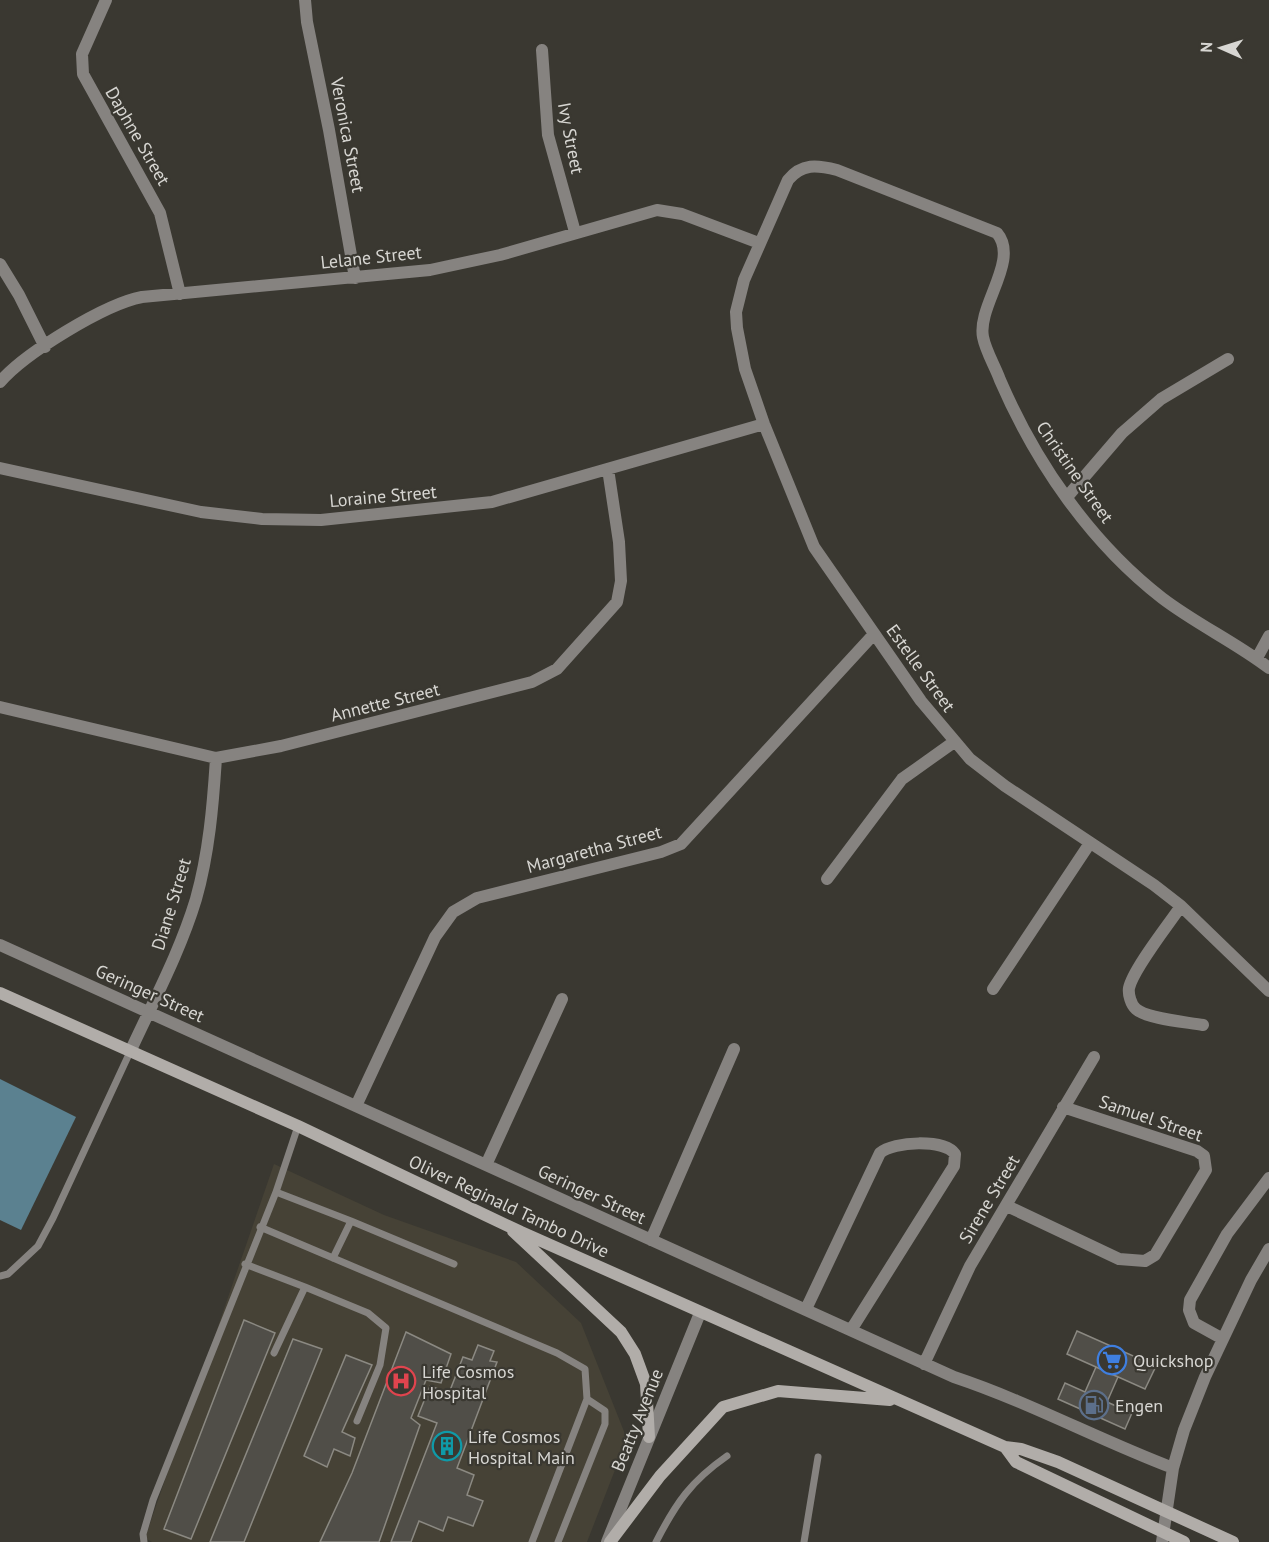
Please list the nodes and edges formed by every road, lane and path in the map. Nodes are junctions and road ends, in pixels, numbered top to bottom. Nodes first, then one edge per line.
1 (106, 0) edge
2 (305, 0) edge
3 (542, 50) dead end
4 (575, 232) junction
5 (759, 243) junction
6 (0, 264) edge
7 (355, 278) junction
8 (180, 294) junction
9 (45, 347) junction
10 (1228, 359) dead end
11 (0, 382) edge
12 (764, 424) junction
13 (0, 468) edge
14 (608, 469) junction
15 (1067, 497) junction
16 (874, 634) junction
17 (1269, 636) edge
18 (1257, 658) junction
19 (1269, 668) edge
20 (0, 707) edge
21 (954, 742) junction
22 (216, 758) junction
23 (1090, 843) junction
24 (827, 879) dead end
25 (1181, 906) junction
26 (0, 945) edge
27 (993, 988) dead end
28 (1269, 991) edge
29 (0, 993) edge
30 (562, 999) dead end
31 (148, 1012) junction
32 (1203, 1025) dead end
33 (734, 1049) dead end
34 (130, 1052) junction
35 (1094, 1057) dead end
36 (356, 1106) junction
37 (1063, 1107) junction
38 (298, 1126) junction
39 (486, 1165) junction
40 (1269, 1178) edge
41 (276, 1192) junction
42 (1007, 1206) junction
43 (351, 1221) junction
44 (505, 1224) junction
45 (260, 1227) junction
46 (651, 1240) junction
47 (1268, 1251) edge
48 (333, 1258) junction
49 (245, 1264) junction
50 (454, 1264) dead end
51 (0, 1276) edge
52 (305, 1287) junction
53 (806, 1310) junction
54 (700, 1313) junction
55 (851, 1330) junction
56 (1223, 1339) junction
57 (274, 1353) dead end
58 (924, 1364) junction
59 (587, 1399) junction
60 (900, 1401) junction
61 (357, 1421) dead end
62 (649, 1437) junction
63 (1005, 1447) junction
64 (728, 1456) dead end
65 (818, 1457) dead end
66 (1173, 1468) junction
67 (1166, 1512) junction
68 (1163, 1538) edge
69 (144, 1542) edge
70 (532, 1542) edge
71 (558, 1542) edge
72 (608, 1542) edge
73 (656, 1542) edge
74 (804, 1542) edge
75 (1184, 1542) edge
76 (1233, 1542) edge

1 - 8 street, Daphne Street
2 - 7 street, Veronica Street
3 - 4 street, Ivy Street
4 - 5 street, Lelane Street
4 - 7 street, Lelane Street
5 - 12 street, Estelle Street
5 - 15 street, Christine Street
6 - 9 street
7 - 8 street, Lelane Street
8 - 9 street, Lelane Street
9 - 11 street, Lelane Street
10 - 15 street
12 - 14 street, Loraine Street
12 - 16 street, Estelle Street
13 - 14 street, Loraine Street
14 - 22 street, Annette Street
15 - 18 street, Christine Street
16 - 21 street, Estelle Street
16 - 36 street, Margaretha Street
17 - 18 street
18 - 19 street, Christine Street
20 - 22 street, Annette Street
21 - 23 street, Estelle Street
21 - 24 street
22 - 31 street, Diane Street
23 - 25 street, Estelle Street
23 - 27 street
25 - 28 street, Estelle Street
25 - 32 street
26 - 31 street, Geringer Street
29 - 34 main road, Oliver Reginald Tambo Drive
30 - 39 street
31 - 34 street, Diane Street
31 - 36 street, Geringer Street
33 - 46 street
34 - 38 main road, Oliver Reginald Tambo Drive
34 - 51 lane
35 - 37 street, Sirene Street
36 - 39 street, Geringer Street
37 - 42 street, Sirene Street
37 - 42 street, Samuel Street
38 - 41 lane
38 - 44 main road, Oliver Reginald Tambo Drive
39 - 46 street, Geringer Street
40 - 56 street
41 - 43 lane
41 - 45 lane
42 - 58 street, Sirene Street
43 - 48 lane
43 - 50 lane
44 - 54 main road, Oliver Reginald Tambo Drive
44 - 62 main road
45 - 48 lane
45 - 49 lane
46 - 53 street, Geringer Street
47 - 56 street
48 - 59 lane
49 - 52 lane
49 - 69 lane
52 - 57 lane
52 - 61 lane
53 - 55 street, Geringer Street
53 - 55 street
54 - 60 main road, Oliver Reginald Tambo Drive
54 - 62 street, Beatty Avenue
55 - 58 street, Geringer Street
56 - 66 street
58 - 66 street, Geringer Street
59 - 70 lane
59 - 71 lane
60 - 63 main road, Oliver Reginald Tambo Drive
60 - 72 main road
62 - 72 street, Beatty Avenue
63 - 67 main road, Oliver Reginald Tambo Drive
63 - 68 main road, Oliver Reginald Tambo Drive
64 - 73 lane
65 - 74 lane
66 - 67 street
67 - 68 street
67 - 76 main road, Oliver Reginald Tambo Drive
68 - 75 main road, Oliver Reginald Tambo Drive

